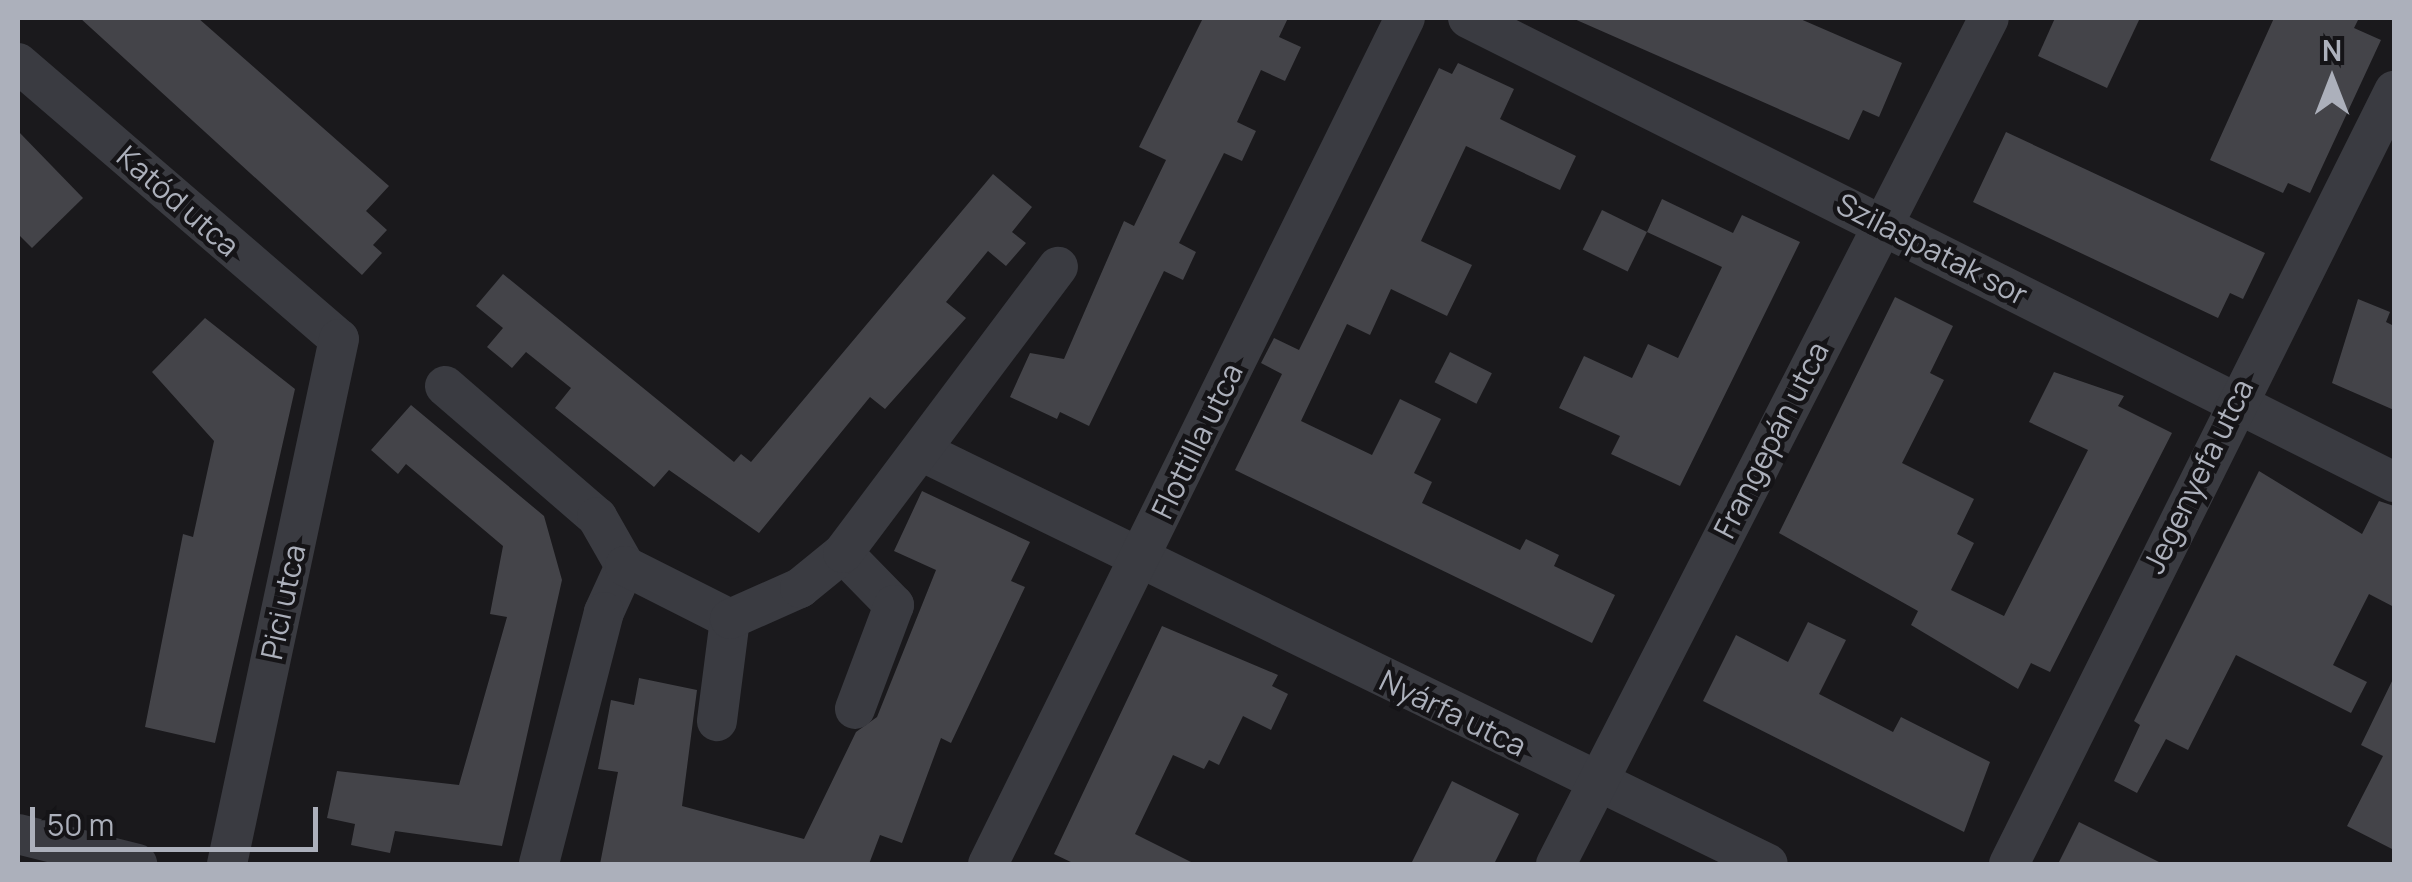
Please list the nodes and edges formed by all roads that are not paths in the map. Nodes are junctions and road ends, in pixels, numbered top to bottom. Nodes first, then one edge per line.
1 (1405, 18) edge
2 (1468, 18) edge
3 (1988, 18) edge
4 (18, 63) edge
5 (2394, 91) edge
6 (1881, 223) junction
7 (1058, 267) dead end
8 (338, 339) joint
9 (445, 386) dead end
10 (2233, 402) junction
11 (921, 451) junction
12 (2394, 482) edge
13 (843, 553) junction
14 (1139, 561) junction
15 (625, 566) junction
16 (730, 620) junction
17 (855, 709) dead end
18 (718, 722) dead end
19 (1597, 782) junction
20 (18, 834) edge
21 (137, 864) edge
22 (226, 864) edge
23 (539, 864) edge
24 (988, 864) edge
25 (1556, 864) edge
26 (1768, 864) edge
27 (2009, 864) edge

1 - 14 street, Flottilla utca
2 - 6 street, Szilaspatak sor
3 - 6 street, Frangepán utca
4 - 8 street, Katód utca
5 - 10 street, Jegenyefa utca
6 - 10 street, Szilaspatak sor
6 - 19 street, Frangepán utca
7 - 11 street
8 - 22 street, Pici utca
9 - 15 street
10 - 12 street, Szilaspatak sor
10 - 27 street, Jegenyefa utca
11 - 13 street
11 - 14 street, Nyárfa utca
13 - 16 street
13 - 17 street
14 - 19 street, Nyárfa utca
14 - 24 street, Flottilla utca
15 - 16 street
15 - 23 street
16 - 18 street
19 - 25 street, Frangepán utca
19 - 26 street, Nyárfa utca
20 - 21 street

